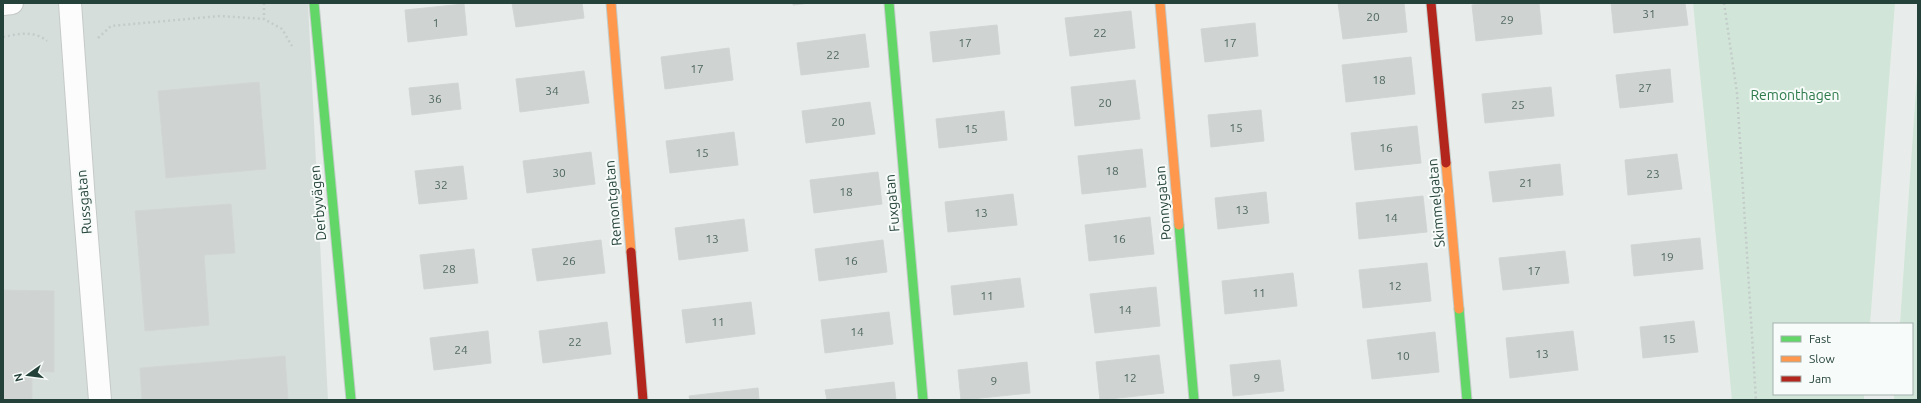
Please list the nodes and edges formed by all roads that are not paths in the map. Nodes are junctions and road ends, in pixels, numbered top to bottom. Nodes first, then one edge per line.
1 (12, 3) edge
2 (70, 3) edge
3 (314, 3) edge
4 (611, 3) edge
5 (890, 3) edge
6 (1160, 3) edge
7 (1432, 3) edge
8 (3, 4) edge
9 (100, 400) edge
10 (350, 400) edge
11 (643, 400) edge
12 (923, 400) edge
13 (1194, 400) edge
14 (1468, 400) edge

1 - 8 street
2 - 9 street, Russgatan
3 - 10 street, Derbyvägen
4 - 11 street, Remontgatan
5 - 12 street, Fuxgatan
6 - 13 street, Ponnygatan
7 - 14 street, Skimmelgatan

